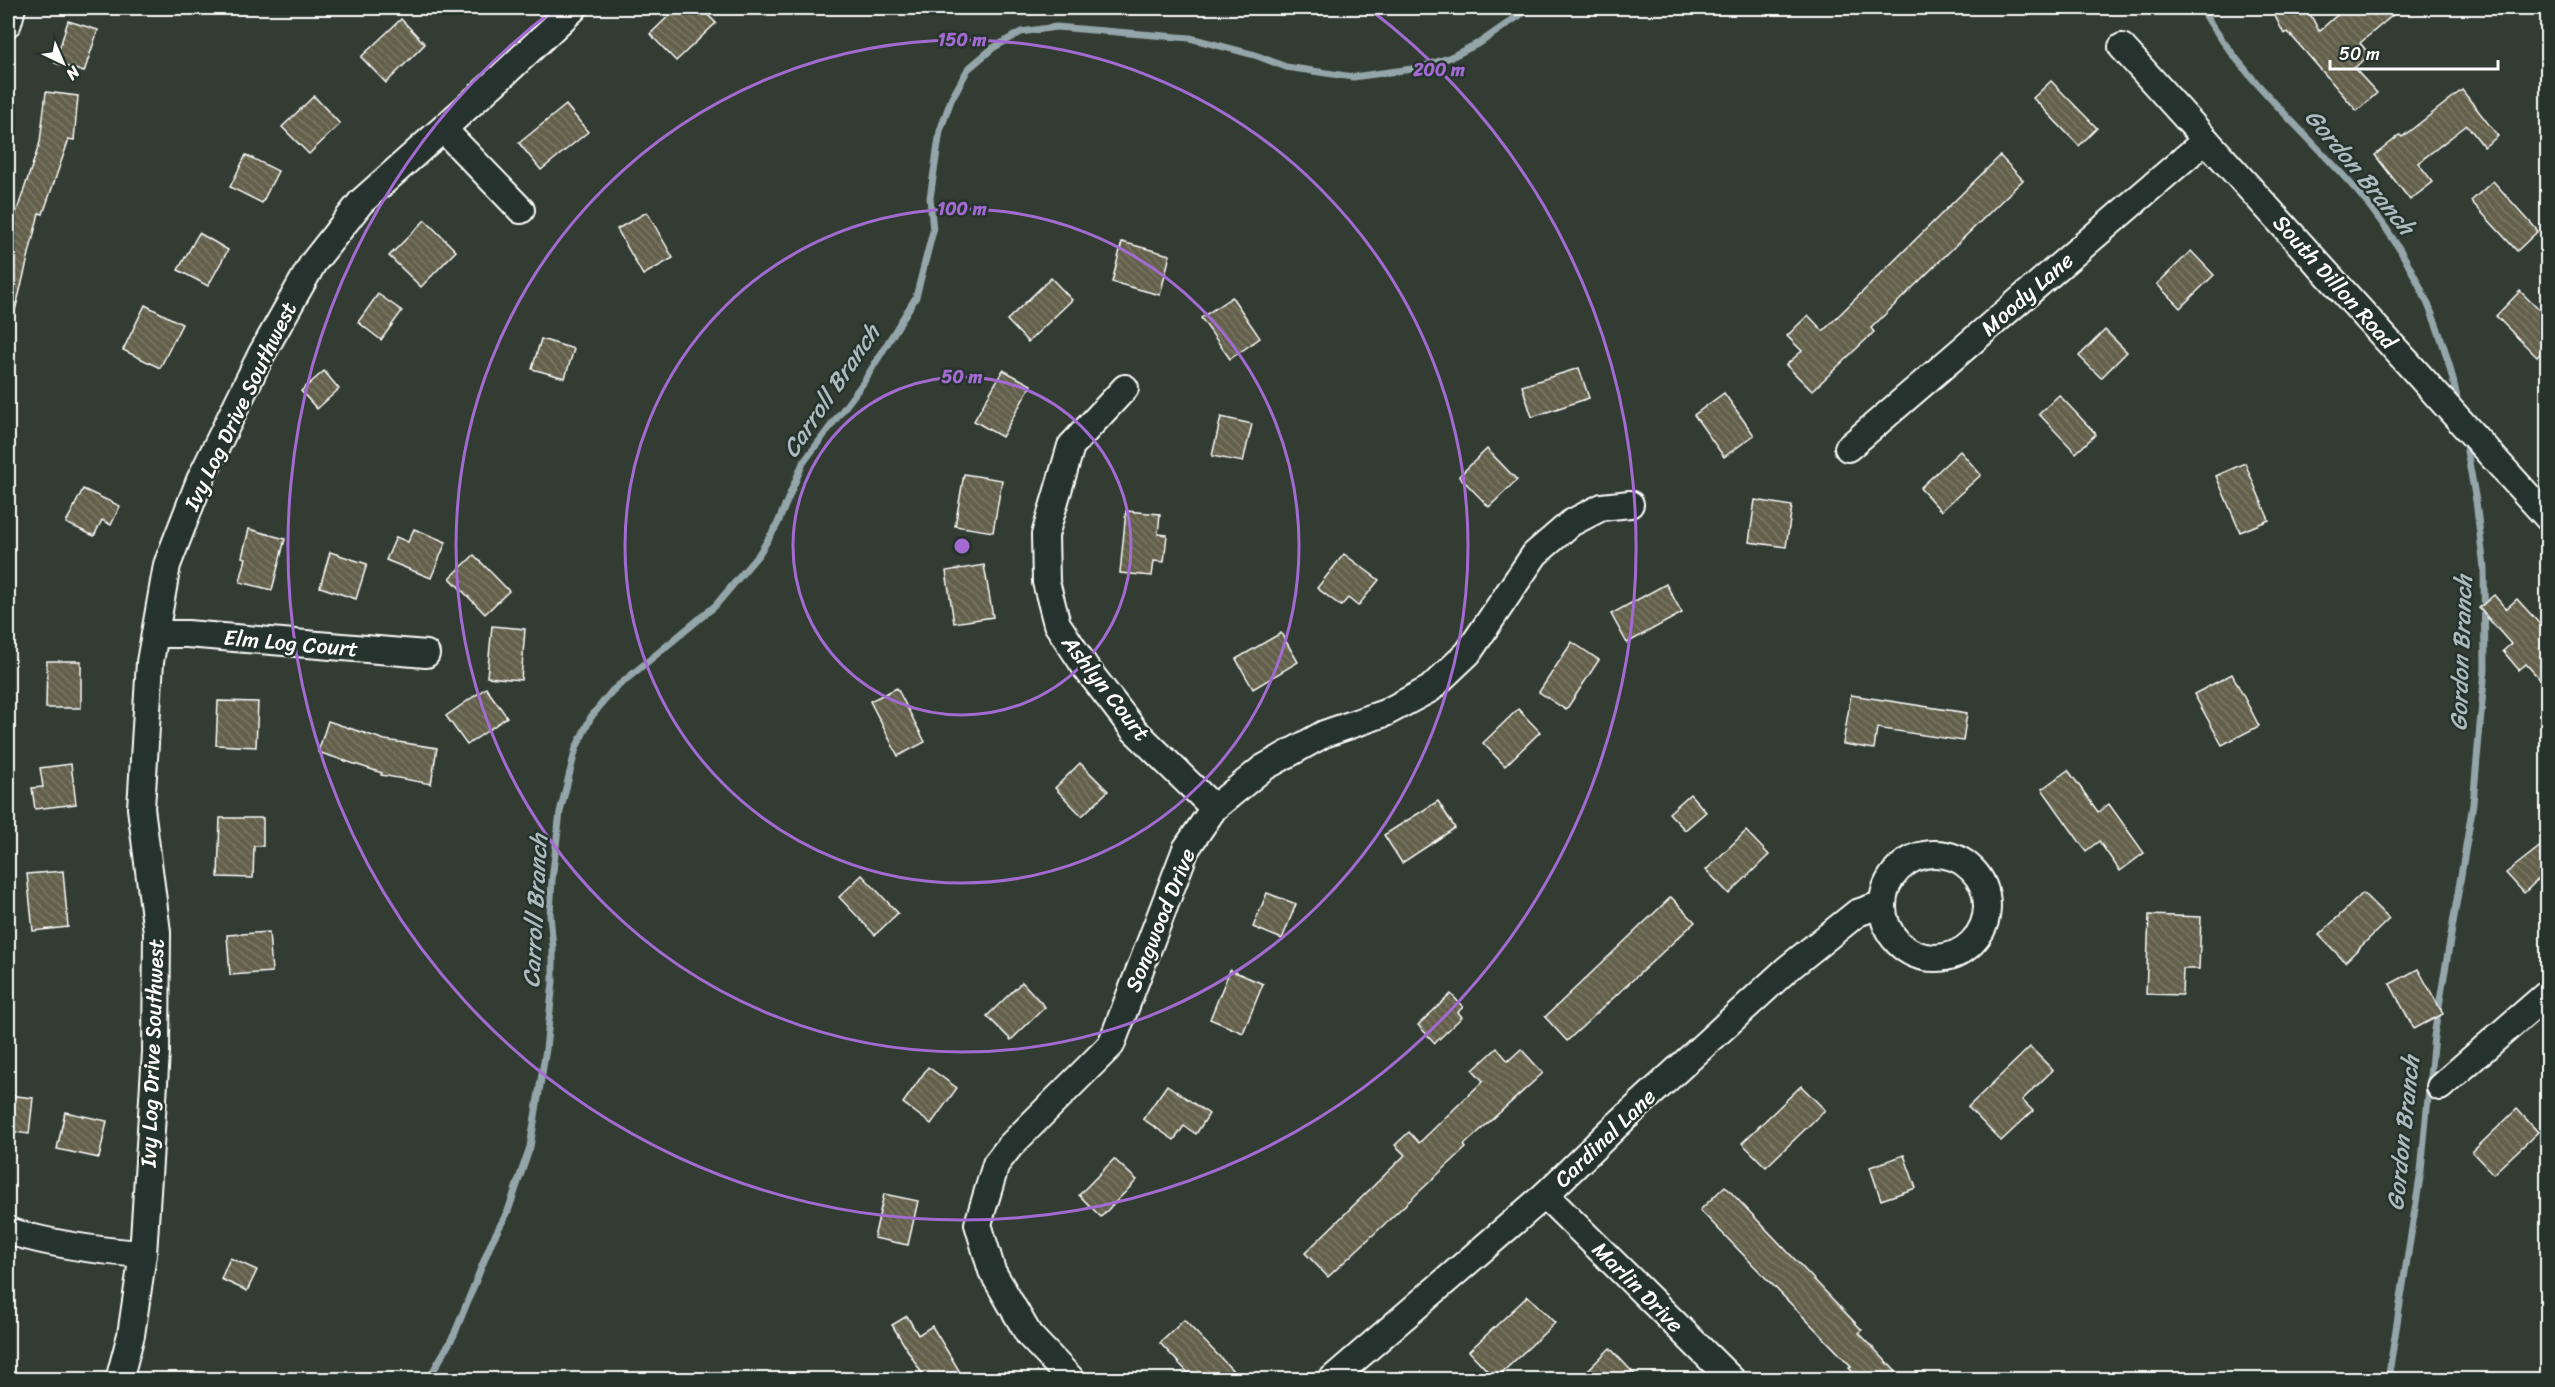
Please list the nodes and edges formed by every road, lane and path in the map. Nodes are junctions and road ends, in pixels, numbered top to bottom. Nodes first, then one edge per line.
1 (12, 8) edge
2 (574, 8) edge
3 (8, 23) edge
4 (2122, 47) dead end
5 (442, 129) junction
6 (2206, 140) junction
7 (521, 210) dead end
8 (1125, 388) dead end
9 (1848, 448) dead end
10 (1630, 504) dead end
11 (2547, 518) edge
12 (155, 634) junction
13 (426, 654) dead end
14 (1214, 808) junction
15 (1883, 904) junction
16 (2547, 993) edge
17 (2440, 1087) dead end
18 (1545, 1195) junction
19 (8, 1231) edge
20 (143, 1254) junction
21 (119, 1380) edge
22 (1071, 1380) edge
23 (1331, 1380) edge
24 (1732, 1380) edge

1 - 3 street
2 - 5 street, Ivy Log Drive Southwest
4 - 6 street, South Dillon Road
5 - 7 street
5 - 12 street, Ivy Log Drive Southwest
6 - 9 street, Moody Lane
6 - 11 street, South Dillon Road
8 - 14 street, Ashlyn Court
10 - 14 street, Songwood Drive
12 - 13 street, Elm Log Court
12 - 20 street, Ivy Log Drive Southwest
14 - 22 street, Songwood Drive
15 - 15 street
15 - 18 street, Cardinal Lane
16 - 17 street
18 - 23 street, Cardinal Lane
18 - 24 street, Marlin Drive
19 - 20 street
20 - 21 street, Ivy Log Drive Southwest

